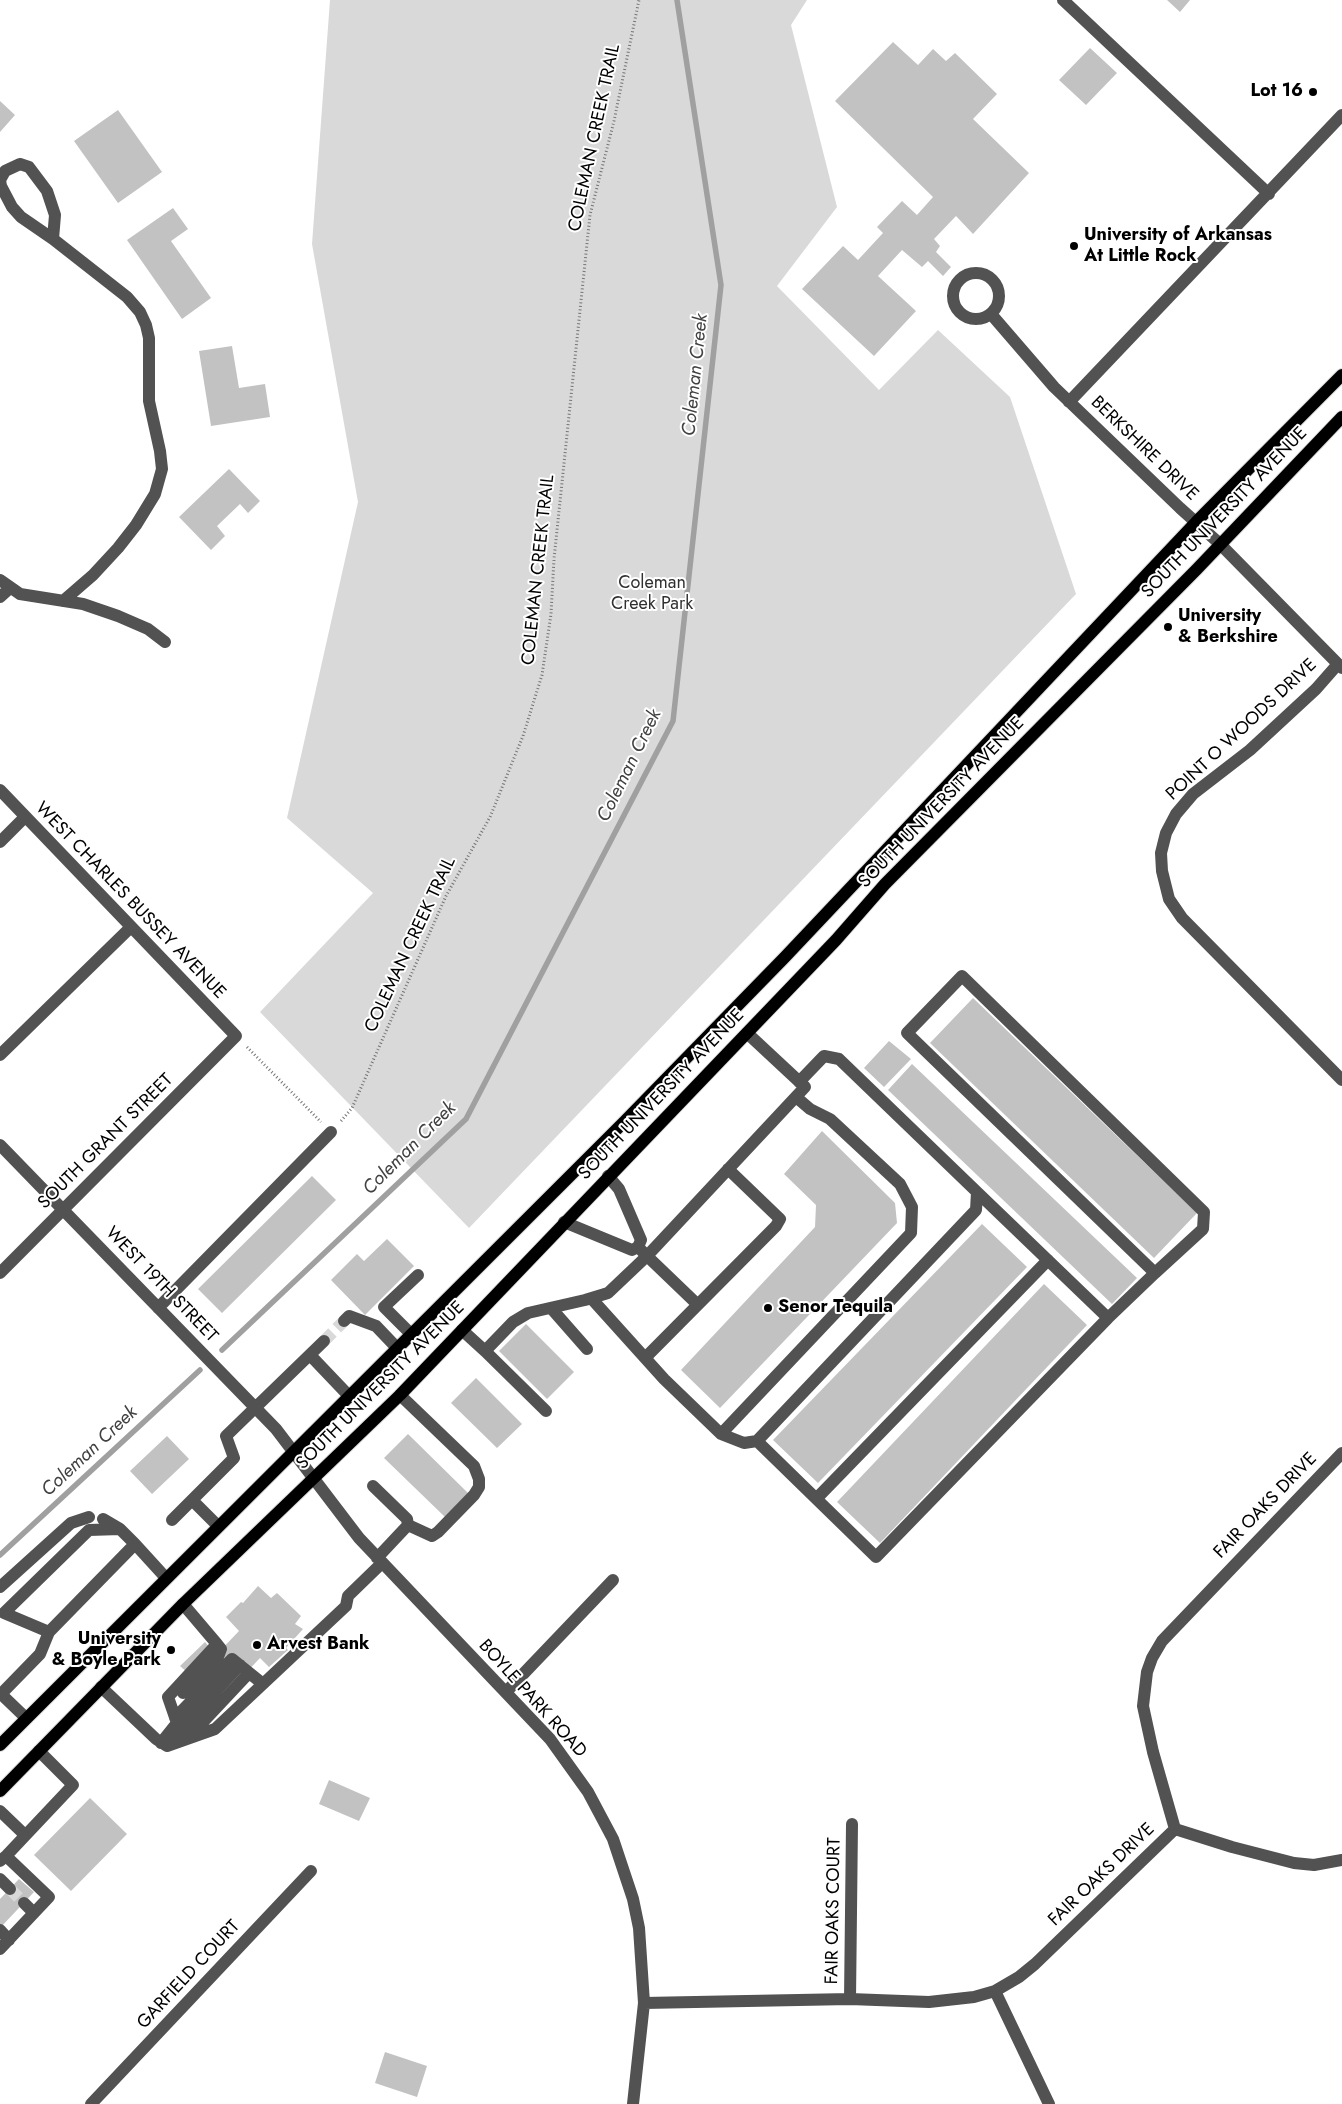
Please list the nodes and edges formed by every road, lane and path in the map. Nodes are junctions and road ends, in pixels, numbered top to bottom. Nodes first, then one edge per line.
1 (639, 0) edge
2 (1063, 0) edge
3 (1342, 115) edge
4 (1, 186) edge
5 (1269, 194) junction
6 (53, 239) junction
7 (991, 314) dead end
8 (1342, 375) edge
9 (1069, 402) junction
10 (1342, 417) edge
11 (1196, 522) junction
12 (1220, 544) junction
13 (5, 584) edge
14 (0, 597) edge
15 (63, 601) junction
16 (165, 642) dead end
17 (1340, 666) edge
18 (0, 790) edge
19 (26, 817) junction
20 (0, 842) edge
21 (132, 927) junction
22 (747, 1033) junction
23 (236, 1036) junction
24 (0, 1055) edge
25 (1342, 1080) edge
26 (799, 1082) junction
27 (796, 1097) junction
28 (331, 1132) junction
29 (0, 1145) edge
30 (728, 1169) junction
31 (608, 1176) junction
32 (977, 1192) junction
33 (64, 1211) junction
34 (564, 1222) junction
35 (642, 1251) junction
36 (1048, 1260) junction
37 (0, 1273) edge
38 (1155, 1273) junction
39 (418, 1274) dead end
40 (591, 1298) junction
41 (697, 1304) junction
42 (158, 1308) junction
43 (551, 1308) junction
44 (1108, 1318) junction
45 (344, 1321) dead end
46 (462, 1330) junction
47 (411, 1334) junction
48 (324, 1341) tunnel mouth
49 (397, 1348) junction
50 (586, 1349) dead end
51 (485, 1351) junction
52 (310, 1355) junction
53 (644, 1358) junction
54 (400, 1395) junction
55 (350, 1397) junction
56 (256, 1408) junction
57 (546, 1411) dead end
58 (720, 1434) junction
59 (758, 1441) junction
60 (295, 1452) junction
61 (1342, 1453) edge
62 (314, 1478) junction
63 (374, 1486) dead end
64 (817, 1498) junction
65 (192, 1500) junction
66 (89, 1517) dead end
67 (103, 1518) dead end
68 (172, 1520) dead end
69 (408, 1525) junction
70 (218, 1526) junction
71 (120, 1529) junction
72 (135, 1544) junction
73 (379, 1561) junction
74 (166, 1578) junction
75 (613, 1580) dead end
76 (0, 1587) edge
77 (183, 1604) junction
78 (49, 1632) junction
79 (245, 1669) junction
80 (263, 1684) junction
81 (101, 1687) junction
82 (506, 1692) junction
83 (0, 1694) edge
84 (26, 1718) junction
85 (175, 1718) junction
86 (186, 1741) junction
87 (0, 1745) edge
88 (165, 1745) junction
89 (39, 1751) junction
90 (0, 1791) edge
91 (0, 1811) edge
92 (852, 1824) dead end
93 (1175, 1829) junction
94 (25, 1835) junction
95 (3, 1858) edge
96 (1342, 1860) edge
97 (311, 1871) dead end
98 (0, 1879) edge
99 (10, 1889) tunnel mouth
100 (24, 1903) tunnel mouth
101 (34, 1913) junction
102 (3, 1940) edge
103 (995, 1991) junction
104 (850, 1999) junction
105 (644, 2003) junction
106 (91, 2104) edge
107 (632, 2104) edge
108 (1049, 2104) edge

1 - 28 path, COLEMAN CREEK TRAIL
2 - 5 street
3 - 5 street
4 - 6 street
4 - 6 street
5 - 9 street
6 - 15 street
7 - 9 street, BERKSHIRE DRIVE
8 - 11 main road, SOUTH UNIVERSITY AVENUE
9 - 11 street, BERKSHIRE DRIVE
10 - 12 main road, SOUTH UNIVERSITY AVENUE
11 - 12 street, BERKSHIRE DRIVE
11 - 47 main road, SOUTH UNIVERSITY AVENUE
12 - 17 street, BERKSHIRE DRIVE
12 - 22 main road, SOUTH UNIVERSITY AVENUE
13 - 14 street
13 - 15 street
15 - 16 street
17 - 25 street, POINT O WOODS DRIVE
18 - 19 street, WEST CHARLES BUSSEY AVENUE
19 - 20 street
19 - 21 street, WEST CHARLES BUSSEY AVENUE
21 - 23 street, WEST CHARLES BUSSEY AVENUE
21 - 24 street
22 - 26 street
22 - 31 main road, SOUTH UNIVERSITY AVENUE
23 - 28 path
23 - 33 street, SOUTH GRANT STREET
26 - 27 street
26 - 32 street
27 - 30 street
27 - 58 street
28 - 42 street
29 - 33 street, WEST 19TH STREET
30 - 35 street
30 - 41 street
31 - 34 main road, SOUTH UNIVERSITY AVENUE
31 - 35 street
32 - 36 street
32 - 59 street
33 - 37 street, SOUTH GRANT STREET
33 - 42 street, WEST 19TH STREET
34 - 35 street
34 - 46 main road, SOUTH UNIVERSITY AVENUE
35 - 40 street
35 - 41 street
36 - 44 street
36 - 64 street
38 - 38 street
38 - 44 street
39 - 47 street
40 - 43 street
40 - 53 street
41 - 53 street
42 - 56 street, WEST 19TH STREET
43 - 50 street
43 - 51 street
44 - 64 street
45 - 49 street
46 - 51 street
46 - 54 main road, SOUTH UNIVERSITY AVENUE
47 - 49 main road, SOUTH UNIVERSITY AVENUE
48 - 52 street
49 - 55 main road, SOUTH UNIVERSITY AVENUE
51 - 57 street
52 - 55 street
52 - 56 street
53 - 58 street
54 - 62 main road, SOUTH UNIVERSITY AVENUE
54 - 69 street
55 - 60 main road, SOUTH UNIVERSITY AVENUE
56 - 60 street, WEST 19TH STREET
56 - 65 street
58 - 59 street
59 - 64 street
60 - 62 street, WEST 19TH STREET
60 - 70 main road, SOUTH UNIVERSITY AVENUE
61 - 93 street, FAIR OAKS DRIVE
62 - 73 street, BOYLE PARK ROAD
62 - 77 main road, SOUTH UNIVERSITY AVENUE
63 - 69 street
65 - 68 street
65 - 70 street
66 - 76 street
67 - 71 street
69 - 73 street
70 - 74 main road, SOUTH UNIVERSITY AVENUE
71 - 72 street
71 - 78 street
72 - 74 street
72 - 78 street
73 - 80 street
73 - 82 street, BOYLE PARK ROAD
74 - 84 main road, SOUTH UNIVERSITY AVENUE
75 - 82 street
77 - 81 main road, SOUTH UNIVERSITY AVENUE
77 - 85 street
78 - 83 street
79 - 80 street
79 - 85 street
79 - 86 street
79 - 88 street
80 - 86 street
81 - 88 street
81 - 89 main road, SOUTH UNIVERSITY AVENUE
82 - 105 street, BOYLE PARK ROAD
83 - 84 street
84 - 87 main road, SOUTH UNIVERSITY AVENUE
85 - 88 street
86 - 88 street
89 - 90 main road, SOUTH UNIVERSITY AVENUE
89 - 94 street
91 - 94 street
92 - 104 street, FAIR OAKS COURT
93 - 96 street
93 - 103 street, FAIR OAKS DRIVE
94 - 95 street
95 - 101 street
97 - 106 street, GARFIELD COURT
98 - 99 street
100 - 101 street
101 - 102 street
103 - 104 street, FAIR OAKS DRIVE
103 - 108 street
104 - 105 street, FAIR OAKS DRIVE
105 - 107 street, BOYLE PARK ROAD

